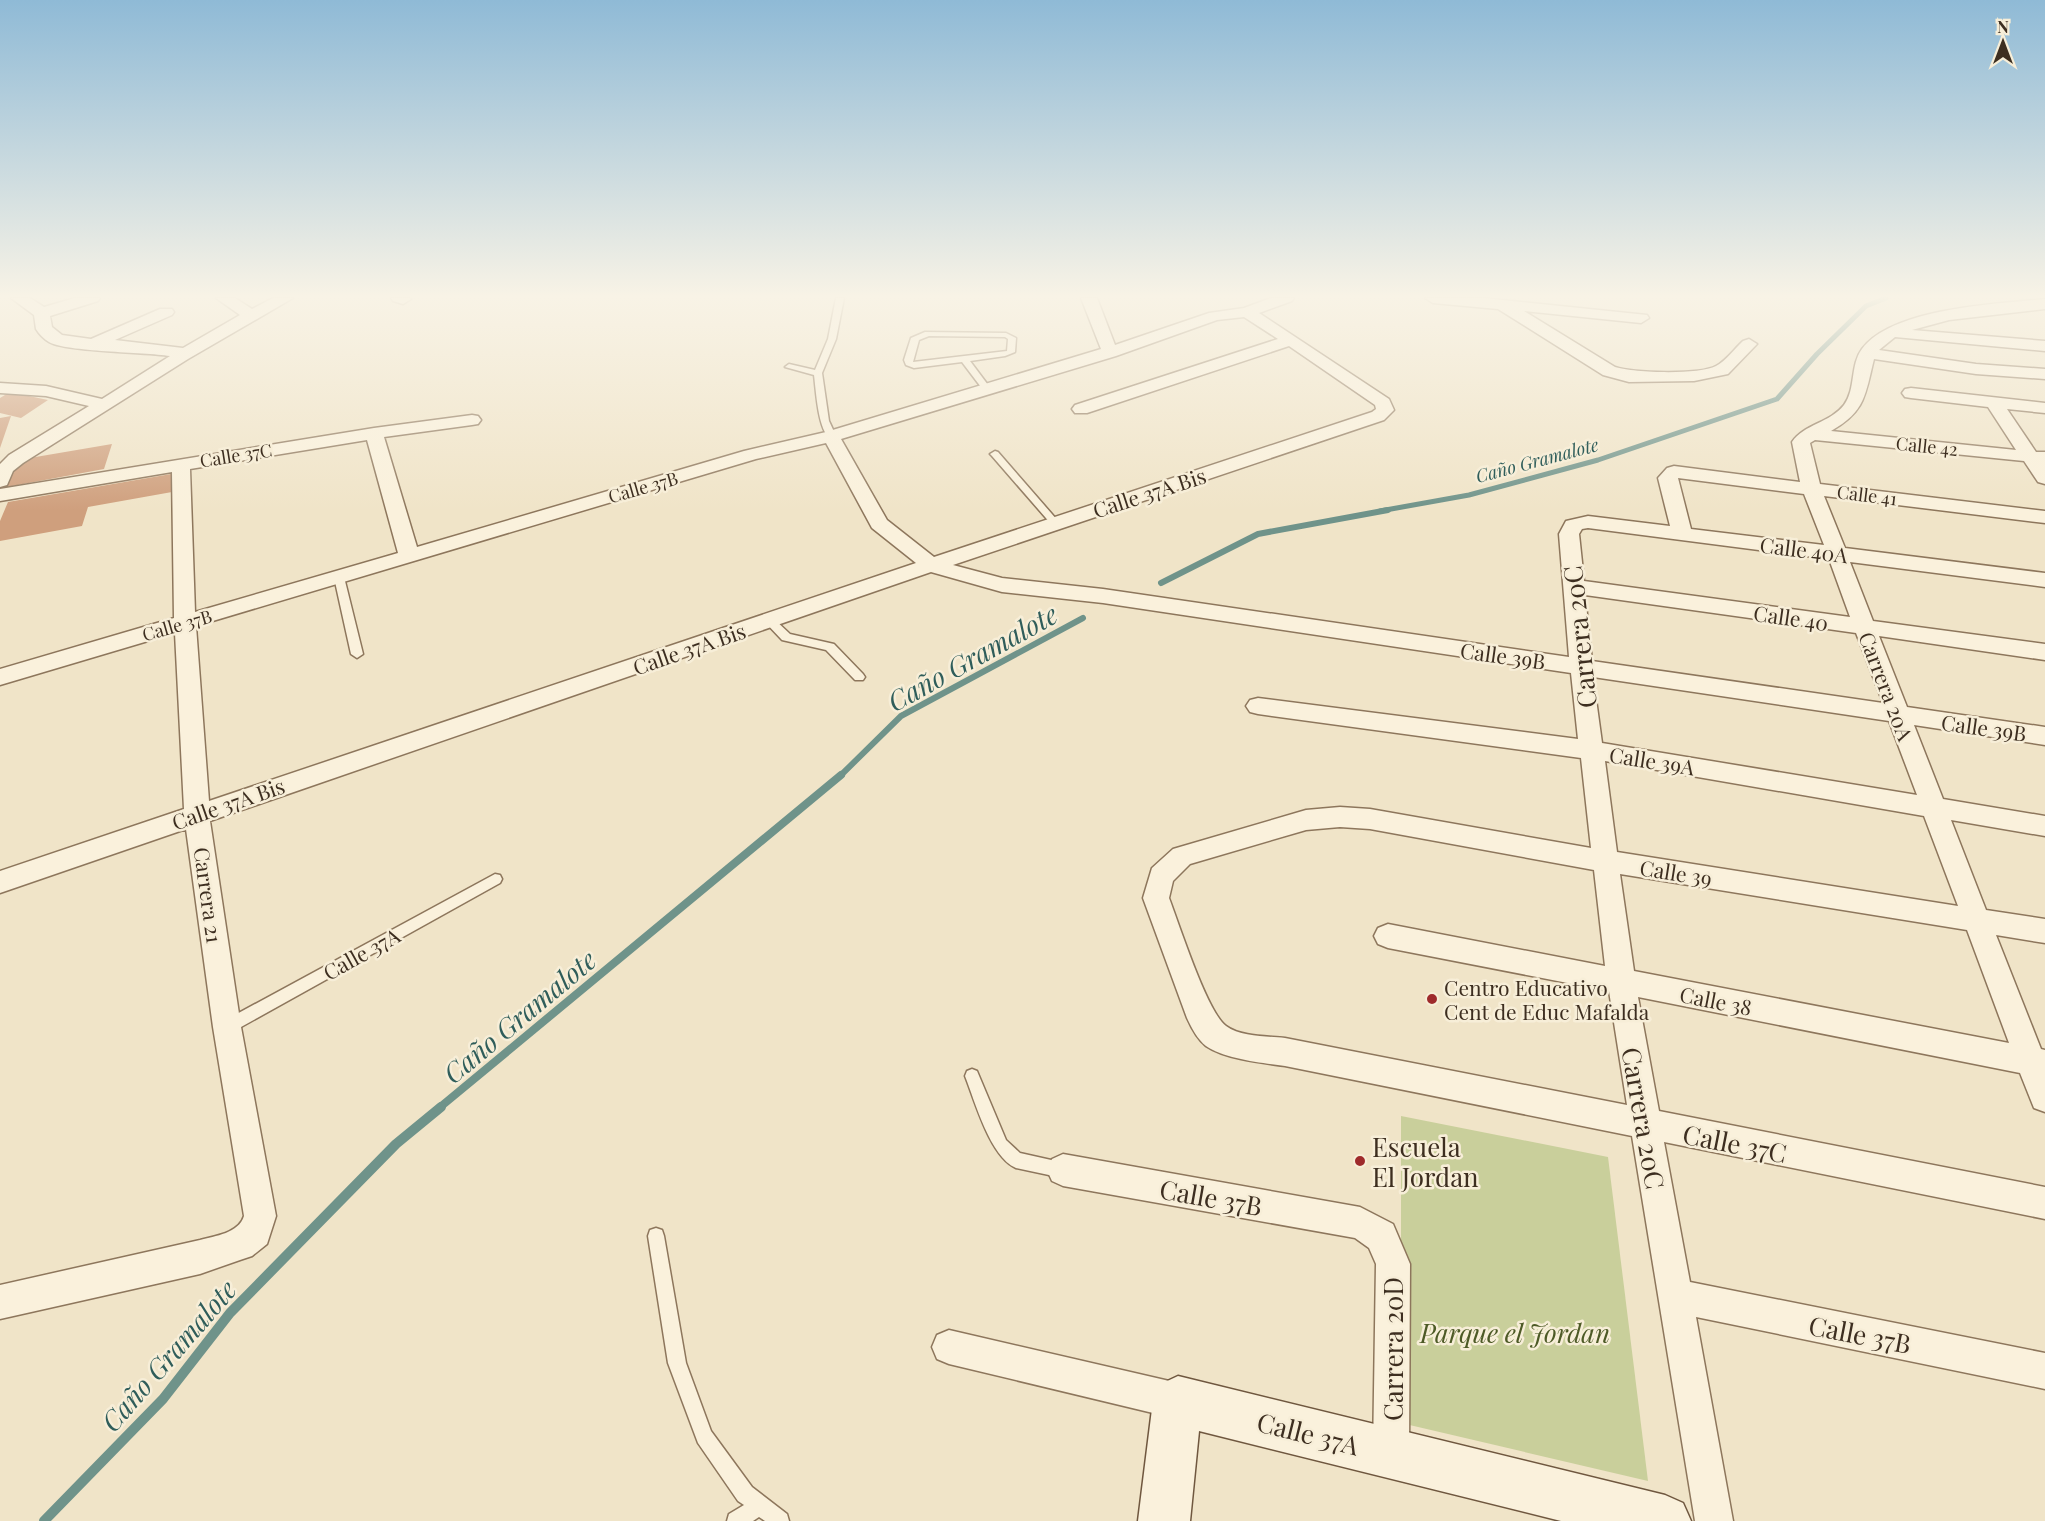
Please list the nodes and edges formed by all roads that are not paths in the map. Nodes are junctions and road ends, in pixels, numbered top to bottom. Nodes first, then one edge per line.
1 (161, 369) edge
2 (799, 369) edge
3 (820, 369) edge
4 (972, 369) edge
5 (1054, 369) edge
6 (1203, 369) edge
7 (1333, 369) edge
8 (1606, 369) edge
9 (1723, 369) edge
10 (1864, 369) edge
11 (1976, 369) edge
12 (818, 373) junction
13 (2045, 374) edge
14 (0, 388) edge
15 (987, 389) junction
16 (1911, 393) dead end
17 (1993, 402) junction
18 (102, 404) junction
19 (2045, 408) edge
20 (1081, 409) dead end
21 (472, 420) dead end
22 (374, 433) junction
23 (1810, 434) junction
24 (831, 436) junction
25 (996, 454) dead end
26 (2037, 457) edge
27 (182, 464) junction
28 (2045, 478) edge
29 (0, 481) edge
30 (1812, 489) junction
31 (0, 495) edge
32 (2045, 517) edge
33 (1055, 523) junction
34 (1569, 534) joint
35 (1682, 534) junction
36 (1837, 553) junction
37 (410, 556) junction
38 (933, 566) junction
39 (339, 577) junction
40 (2045, 580) edge
41 (1573, 586) junction
42 (769, 621) junction
43 (185, 622) junction
44 (1865, 627) junction
45 (2045, 652) edge
46 (357, 654) dead end
47 (1581, 667) junction
48 (0, 677) edge
49 (859, 677) dead end
50 (1258, 706) dead end
51 (1898, 714) junction
52 (2045, 736) edge
53 (1592, 750) junction
54 (1934, 807) junction
55 (197, 814) junction
56 (2045, 826) edge
57 (1605, 861) junction
58 (495, 879) dead end
59 (0, 882) edge
60 (1977, 919) junction
61 (2045, 931) edge
62 (1388, 936) dead end
63 (1621, 982) junction
64 (227, 1027) junction
65 (1285, 1052) joint
66 (2038, 1062) edge
67 (972, 1076) dead end
68 (2045, 1098) edge
69 (1646, 1126) junction
70 (1063, 1170) joint
71 (2045, 1203) edge
72 (1360, 1223) joint
73 (656, 1236) dead end
74 (1675, 1296) junction
75 (0, 1302) edge
76 (949, 1347) dead end
77 (2045, 1371) edge
78 (1178, 1401) junction
79 (1391, 1454) junction
80 (760, 1505) junction
81 (736, 1521) edge
82 (780, 1521) edge
83 (1164, 1521) edge
84 (1665, 1521) edge
85 (1714, 1521) edge

1 - 18 street
2 - 12 lane
3 - 12 lane
4 - 15 lane
5 - 15 street, Calle 37B
6 - 20 street
7 - 33 street, Calle 37A Bis
8 - 9 street
10 - 23 street
11 - 13 street
12 - 24 lane
14 - 18 street
15 - 24 street, Calle 37B
16 - 17 street
17 - 19 street
17 - 26 street
18 - 29 street
21 - 22 street, Calle 37C
22 - 27 street, Calle 37C
22 - 37 street
23 - 26 street, Calle 42
23 - 30 street, Carrera 20A
24 - 37 street, Calle 37B
24 - 38 street
25 - 33 lane
26 - 28 street
27 - 31 street, Calle 37C
27 - 43 street, Carrera 21
30 - 32 street, Calle 41
30 - 35 street, Calle 41
30 - 36 street, Carrera 20A
33 - 38 street, Calle 37A Bis
34 - 35 street, Calle 40A
34 - 41 street, Carrera 20C
35 - 36 street, Calle 40A
36 - 40 street, Calle 40A
36 - 44 street, Carrera 20A
37 - 39 street, Calle 37B
38 - 42 street, Calle 37A Bis
38 - 47 street, Calle 39B
39 - 43 street, Calle 37B
39 - 46 lane
41 - 44 street, Calle 40
41 - 47 street, Carrera 20C
42 - 49 lane
42 - 55 street, Calle 37A Bis
43 - 48 street, Calle 37B
43 - 55 street, Carrera 21
44 - 45 street, Calle 40
44 - 51 street, Carrera 20A
47 - 51 street, Calle 39B
47 - 53 street, Carrera 20C
50 - 53 street, Calle 39A
51 - 52 street, Calle 39B
51 - 54 street, Carrera 20A
53 - 54 street, Calle 39A
53 - 57 street, Carrera 20C
54 - 56 street, Calle 39A
54 - 60 street, Carrera 20A
55 - 59 street, Calle 37A Bis
55 - 64 street, Carrera 21
57 - 60 street, Calle 39
57 - 63 street, Carrera 20C
57 - 65 street, Calle 39
58 - 64 lane, Calle 37A
60 - 61 street, Calle 39
60 - 66 street, Carrera 20A
62 - 63 street, Calle 38
63 - 66 street, Calle 38
63 - 69 street, Carrera 20C
64 - 75 street, Carrera 21
65 - 69 street, Calle 37C
66 - 68 street, Carrera 20A
67 - 70 lane
69 - 71 street, Calle 37C
69 - 74 street, Carrera 20C
70 - 72 street, Calle 37B
72 - 79 street, Carrera 20D
73 - 80 lane
74 - 77 street, Calle 37B
74 - 85 street, Carrera 20C
76 - 78 street, Calle 37A
78 - 79 street, Calle 37A
78 - 83 street
79 - 84 street, Calle 37A
80 - 81 lane
80 - 82 lane

